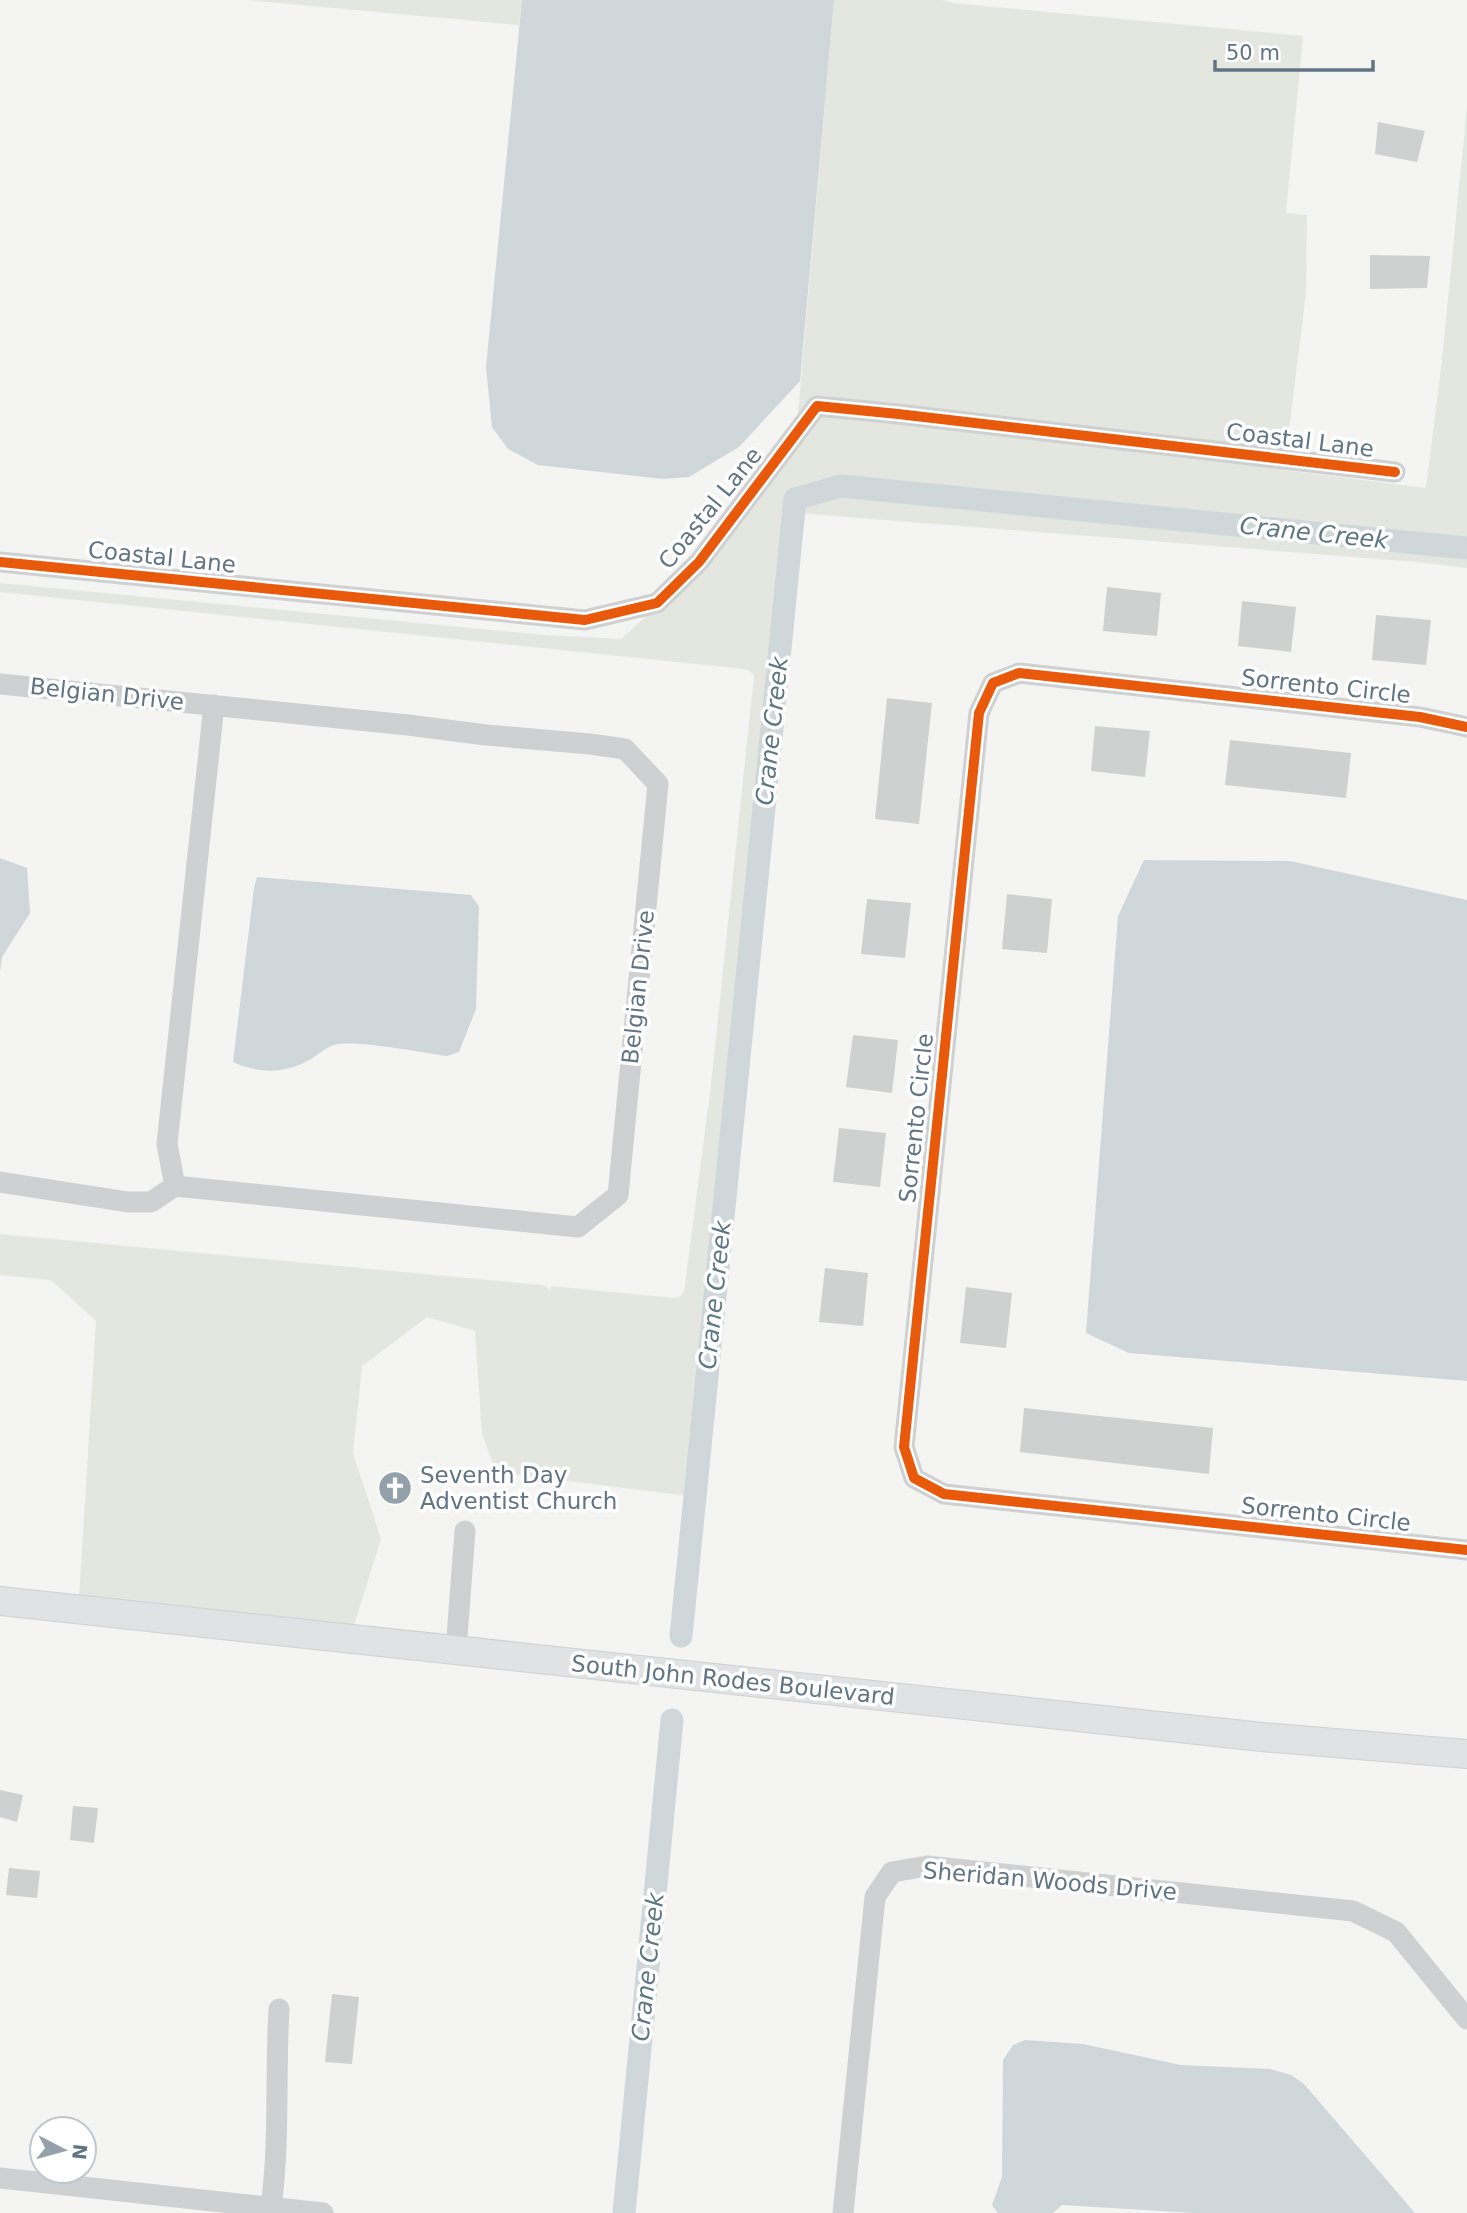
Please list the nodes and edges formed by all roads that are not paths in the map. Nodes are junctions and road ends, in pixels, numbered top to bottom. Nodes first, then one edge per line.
1 (1395, 472) dead end
2 (0, 562) edge
3 (0, 684) edge
4 (214, 705) junction
5 (1467, 727) edge
6 (0, 1182) edge
7 (175, 1185) junction
8 (465, 1531) dead end
9 (1467, 1550) edge
10 (0, 1601) edge
11 (456, 1650) junction
12 (1467, 1754) edge
13 (279, 2009) dead end
14 (1467, 2019) edge
15 (0, 2178) edge
16 (271, 2207) junction
17 (323, 2213) edge
18 (843, 2213) edge

1 - 2 street, Coastal Lane
3 - 4 street, Belgian Drive
4 - 7 street, Belgian Drive
4 - 7 street, Belgian Drive
5 - 9 street, Sorrento Circle
6 - 7 street
8 - 11 street
10 - 11 main road, South John Rodes Boulevard
11 - 12 main road, South John Rodes Boulevard
13 - 16 street
14 - 18 street, Sheridan Woods Drive
15 - 16 street
16 - 17 street

